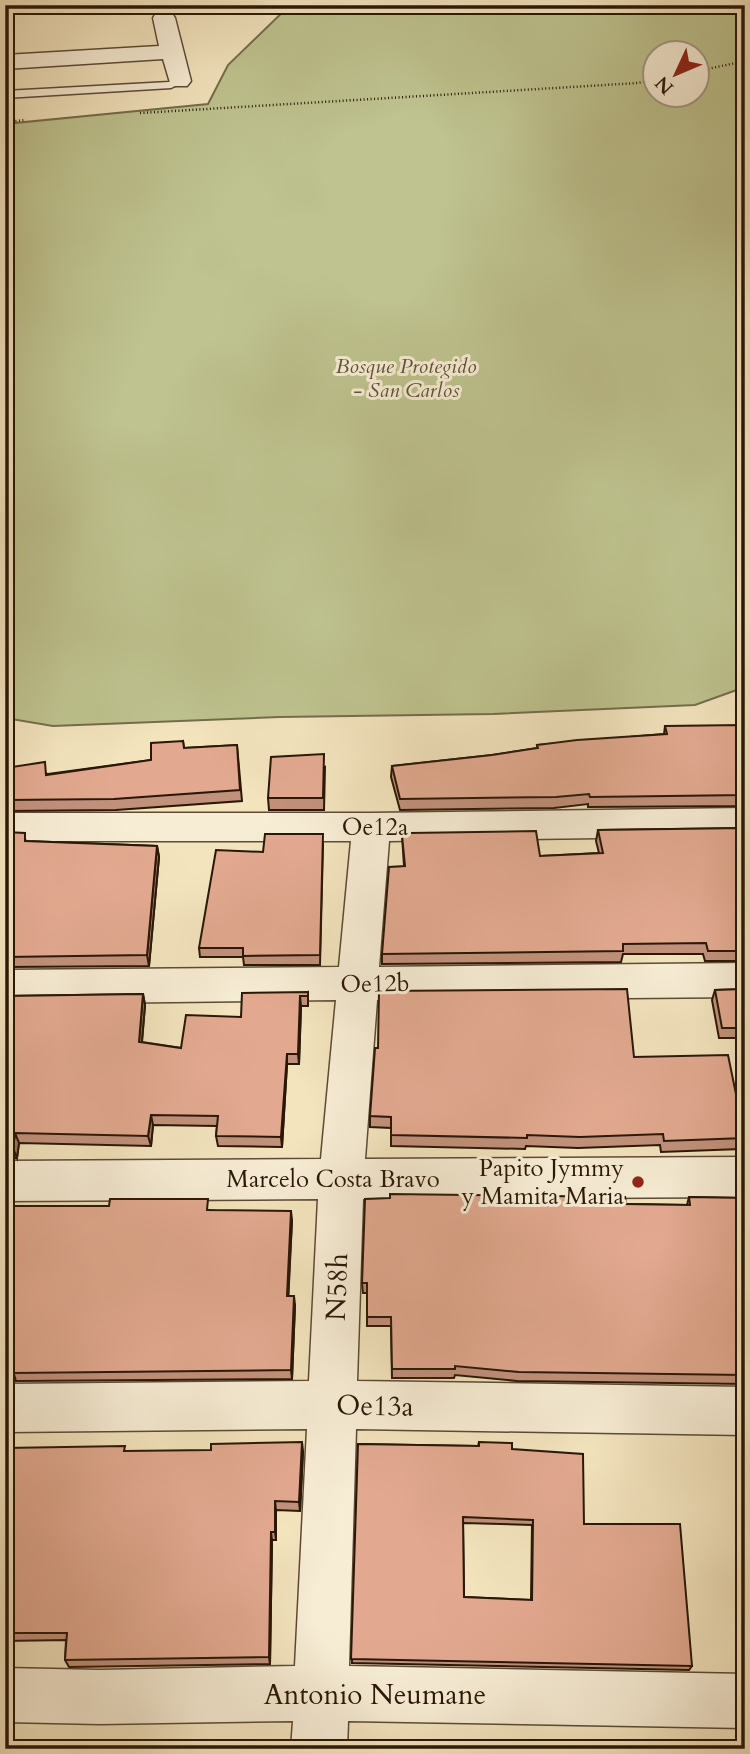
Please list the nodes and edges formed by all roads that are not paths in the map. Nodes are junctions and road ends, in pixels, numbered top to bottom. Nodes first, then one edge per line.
1 (164, 18) dead end
2 (172, 52) junction
3 (5, 62) edge
4 (179, 81) joint
5 (5, 95) edge
6 (745, 822) edge
7 (5, 827) edge
8 (370, 827) junction
9 (745, 980) edge
10 (358, 984) junction
11 (5, 987) edge
12 (745, 1177) edge
13 (341, 1180) junction
14 (5, 1181) edge
15 (332, 1405) junction
16 (5, 1408) edge
17 (745, 1411) edge
18 (321, 1693) junction
19 (5, 1695) edge
20 (745, 1701) edge
21 (319, 1749) edge

1 - 2 street
2 - 3 street
2 - 4 street
4 - 5 lane
6 - 8 street, Oe12a
7 - 8 street, Oe12a
8 - 10 street, N58h
9 - 10 street, Oe12b
10 - 11 street, Oe12b
10 - 13 street, N58h
12 - 13 street, Marcelo Costa Bravo
13 - 14 street, Marcelo Costa Bravo
13 - 15 street, N58h
15 - 16 street, Oe13a
15 - 17 street, Oe13a
15 - 18 street, N58h
18 - 19 street, Antonio Neumane
18 - 20 street, Antonio Neumane
18 - 21 street, N58h

